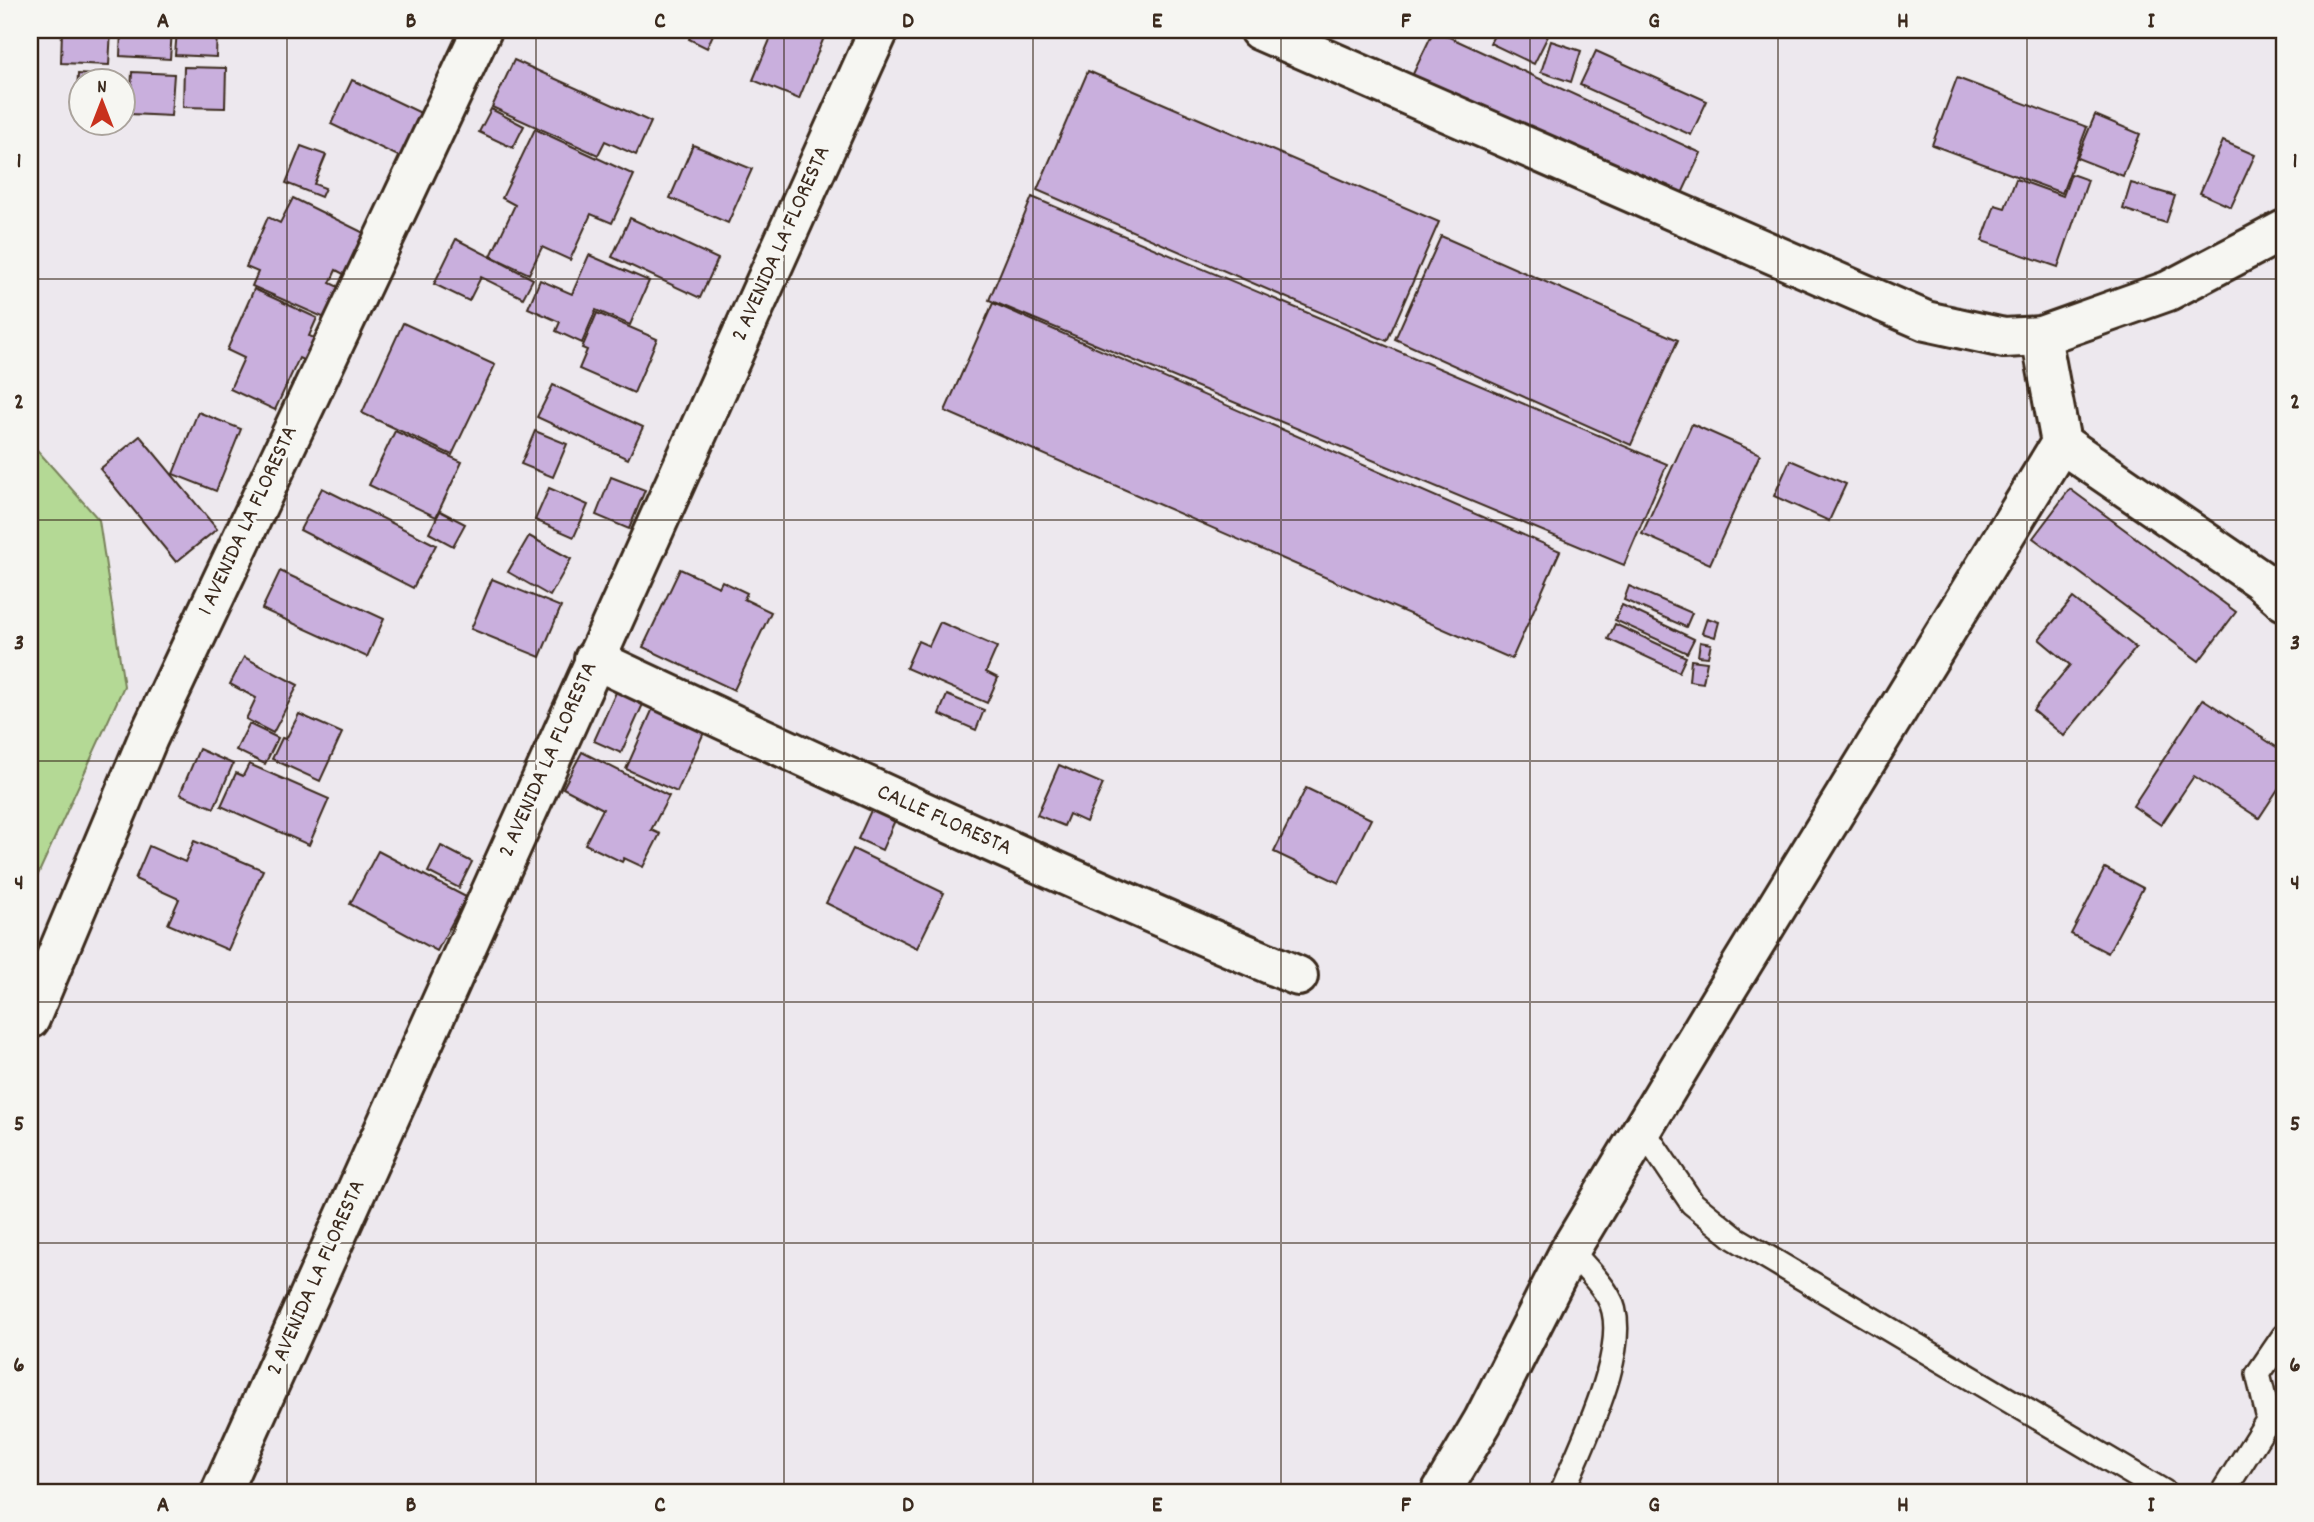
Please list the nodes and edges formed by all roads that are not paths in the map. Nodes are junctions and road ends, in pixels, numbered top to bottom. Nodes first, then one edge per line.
1 (482, 30) edge
2 (879, 30) edge
3 (1259, 30) edge
4 (2284, 230) edge
5 (2041, 336) junction
6 (2061, 443) junction
7 (2284, 601) edge
8 (594, 659) junction
9 (1298, 976) dead end
10 (30, 1019) edge
11 (1642, 1129) junction
12 (1570, 1250) junction
13 (2284, 1336) edge
14 (2276, 1415) edge
15 (221, 1492) edge
16 (1441, 1492) edge
17 (1562, 1492) edge
18 (2164, 1492) edge
19 (2223, 1492) edge

1 - 10 street, 1 AVENIDA LA FLORESTA
2 - 8 street, 2 AVENIDA LA FLORESTA
3 - 5 street
4 - 5 street
5 - 6 street
6 - 7 street
6 - 11 street
8 - 9 street, CALLE FLORESTA
8 - 15 street, 2 AVENIDA LA FLORESTA
11 - 12 street
11 - 18 lane
12 - 16 street
12 - 17 lane
13 - 14 lane
14 - 19 lane

